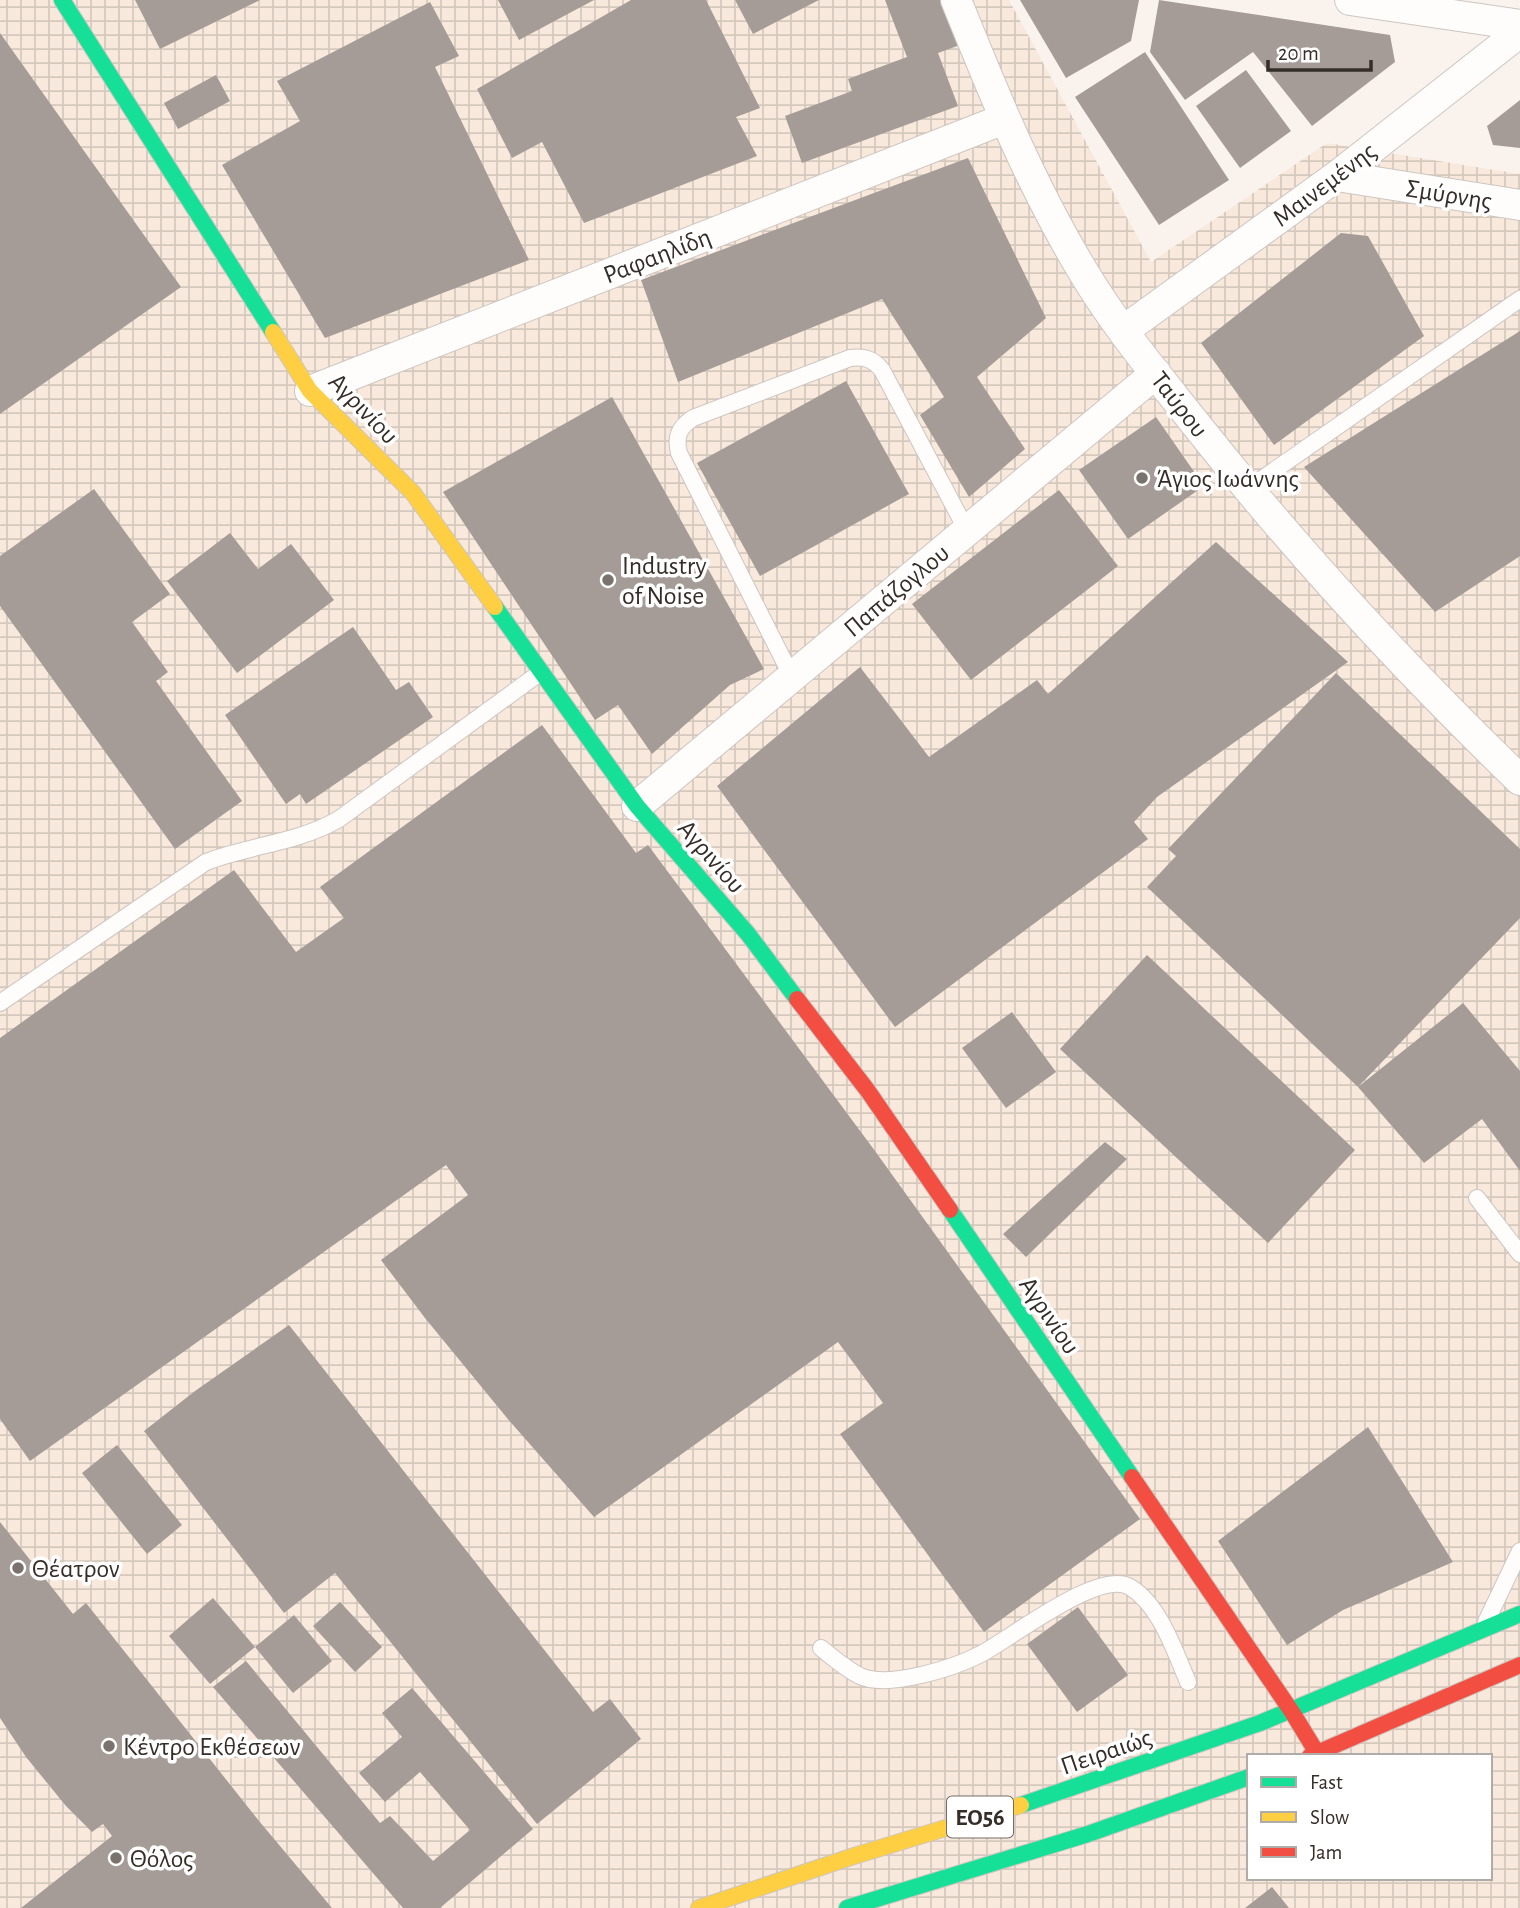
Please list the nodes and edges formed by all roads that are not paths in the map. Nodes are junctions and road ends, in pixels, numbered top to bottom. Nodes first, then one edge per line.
1 (62, 0) edge
2 (956, 0) edge
3 (1350, 0) edge
4 (1520, 25) edge
5 (1520, 32) edge
6 (1004, 119) junction
7 (1337, 176) junction
8 (1520, 205) edge
9 (1520, 299) edge
10 (1123, 331) junction
11 (1156, 373) junction
12 (310, 391) junction
13 (1249, 488) junction
14 (967, 531) junction
15 (541, 672) junction
16 (792, 677) junction
17 (1520, 780) edge
18 (637, 806) junction
19 (0, 1003) edge
20 (1477, 1198) dead end
21 (1520, 1254) edge
22 (1520, 1552) edge
23 (1520, 1614) edge
24 (1482, 1630) junction
25 (821, 1648) dead end
26 (1520, 1665) edge
27 (1188, 1682) dead end
28 (1292, 1712) junction
29 (1313, 1754) edge
30 (1315, 1754) edge
31 (1247, 1778) edge
32 (699, 1908) edge
33 (846, 1908) edge

1 - 12 street, Αγρινίου
2 - 6 street, Ταύρου
3 - 4 street
5 - 7 street, Μαινεμένης
6 - 10 street, Ταύρου
6 - 12 street, Ραφαηλίδη
7 - 8 street, Σμύρνης
7 - 10 street, Μαινεμένης
9 - 13 lane
10 - 11 street, Ταύρου
11 - 13 street, Ταύρου
11 - 14 street, Παπάζογλου
12 - 15 street, Αγρινίου
13 - 17 street, Ταύρου
14 - 16 street, Παπάζογλου
14 - 16 lane
15 - 18 street, Αγρινίου
15 - 19 lane
16 - 18 street, Παπάζογλου
18 - 28 street, Αγρινίου
20 - 21 lane
22 - 24 lane
23 - 24 street, Πειραιώς / ΕΟ56
24 - 28 street, Πειραιώς / ΕΟ56
25 - 27 lane
26 - 30 street
28 - 29 street, Αγρινίου
28 - 32 street, Πειραιώς / ΕΟ56
31 - 33 street, ΕΟ56

